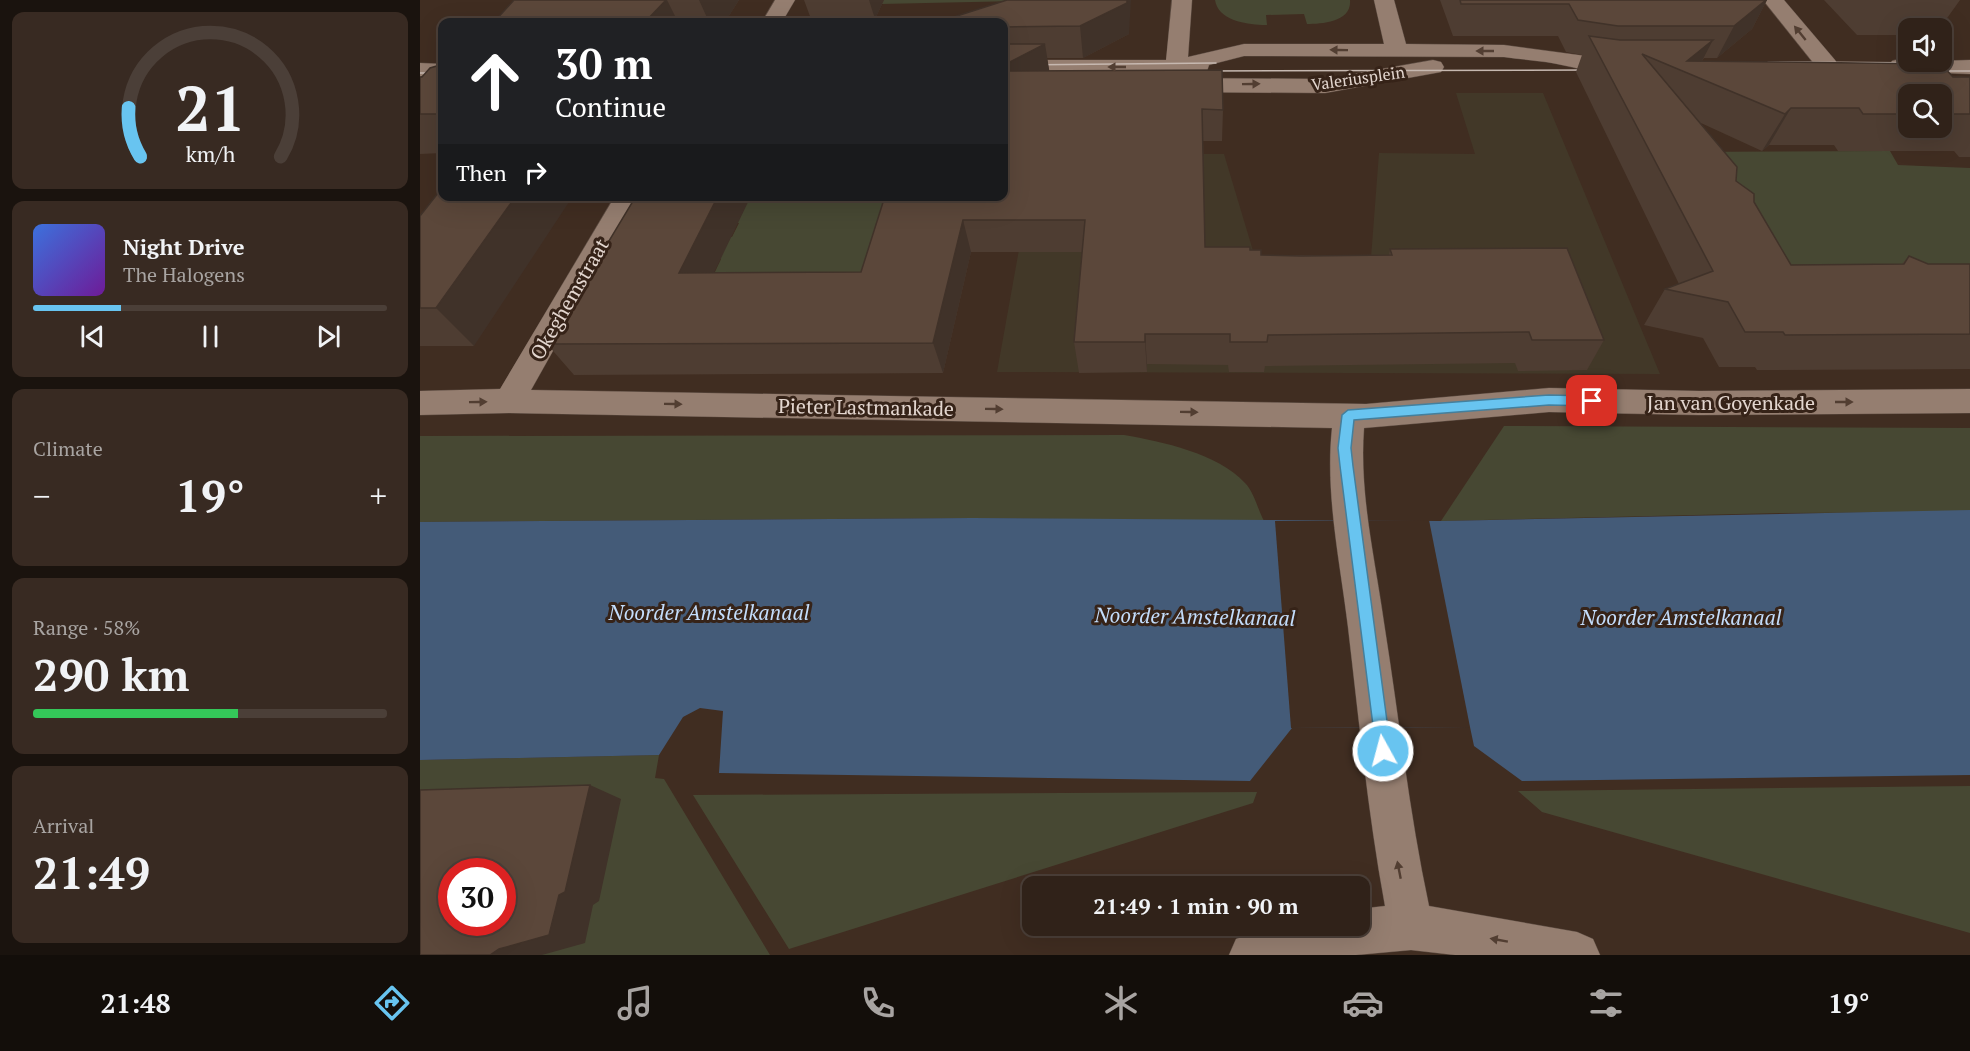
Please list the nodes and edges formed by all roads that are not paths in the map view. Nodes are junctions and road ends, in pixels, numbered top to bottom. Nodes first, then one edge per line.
1 (784, 0) edge
2 (1182, 0) edge
3 (1384, 0) edge
4 (1773, 0) edge
5 (774, 18) edge
6 (1397, 52) junction
7 (1827, 65) junction
8 (1176, 66) junction
9 (1804, 66) edge
10 (1849, 66) edge
11 (1882, 66) edge
12 (1008, 67) edge
13 (1027, 67) junction
14 (1433, 67) junction
15 (1605, 67) junction
16 (1640, 67) edge
17 (1970, 67) edge
18 (420, 70) edge
19 (438, 70) edge
20 (625, 201) edge
21 (509, 401) junction
22 (1970, 401) edge
23 (420, 403) edge
24 (1312, 415) joint
25 (1348, 415) junction
26 (1411, 927) junction
27 (1252, 955) edge
28 (1576, 955) edge

1 - 5 street
2 - 8 street
3 - 6 street, Valeriusplein
7 -> 4 street
6 -> 8 street, Valeriusplein
15 -> 6 street
7 - 9 street
7 - 10 street
8 -> 13 street
8 - 14 street, Valeriusplein
11 - 17 street
12 - 13 street
13 -> 14 street, Valeriusplein
14 - 15 street
15 - 16 street
18 - 19 street
20 - 21 street, Okeghemstraat
23 -> 21 street, Pieter Lastmankade
21 -> 24 street, Pieter Lastmankade
25 -> 22 street, Jan van Goyenkade
24 - 25 street, Jan van Goyenkade
26 -> 25 street
26 - 27 street
28 -> 26 street

